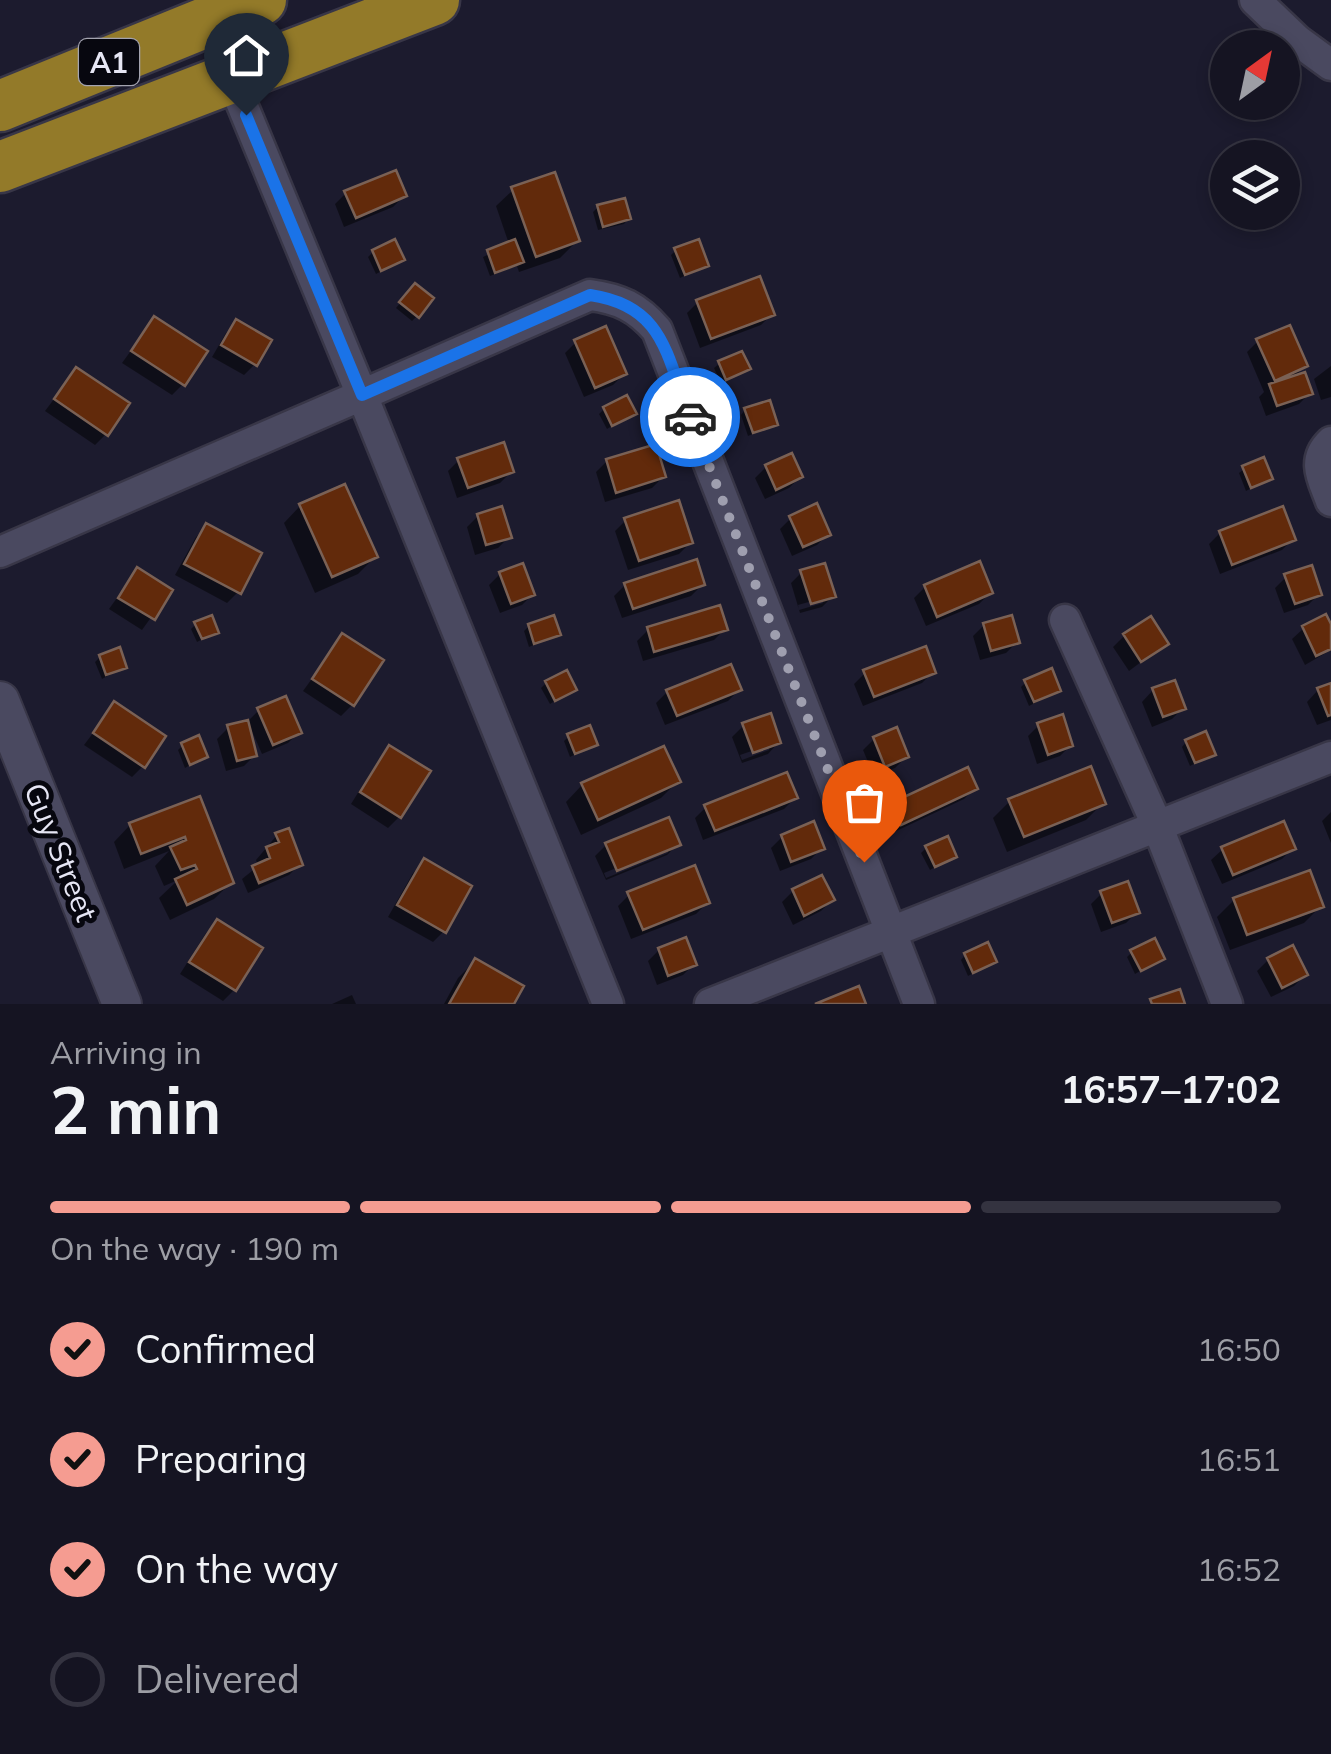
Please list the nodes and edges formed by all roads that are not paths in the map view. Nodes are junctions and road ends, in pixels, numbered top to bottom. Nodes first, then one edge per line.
1 (261, 0) edge
2 (434, 0) edge
3 (1254, 0) edge
4 (1331, 65) edge
5 (232, 80) junction
6 (0, 106) edge
7 (0, 167) edge
8 (362, 395) junction
9 (1331, 442) edge
10 (1331, 502) edge
11 (0, 552) edge
12 (1065, 620) dead end
13 (0, 701) edge
14 (1331, 757) edge
15 (1157, 825) junction
16 (891, 933) junction
17 (122, 1004) edge
18 (608, 1004) edge
19 (710, 1004) edge
20 (919, 1004) edge
21 (1227, 1004) edge

1 - 6 highway, A1
2 - 5 highway, A1
3 - 4 street
5 - 7 highway, A1
5 - 8 street
8 - 11 street
8 - 16 street
8 - 18 street
9 - 10 street
12 - 15 street
13 - 17 street, Guy Street
14 - 15 street
15 - 16 street
15 - 21 street
16 - 19 street
16 - 20 street

